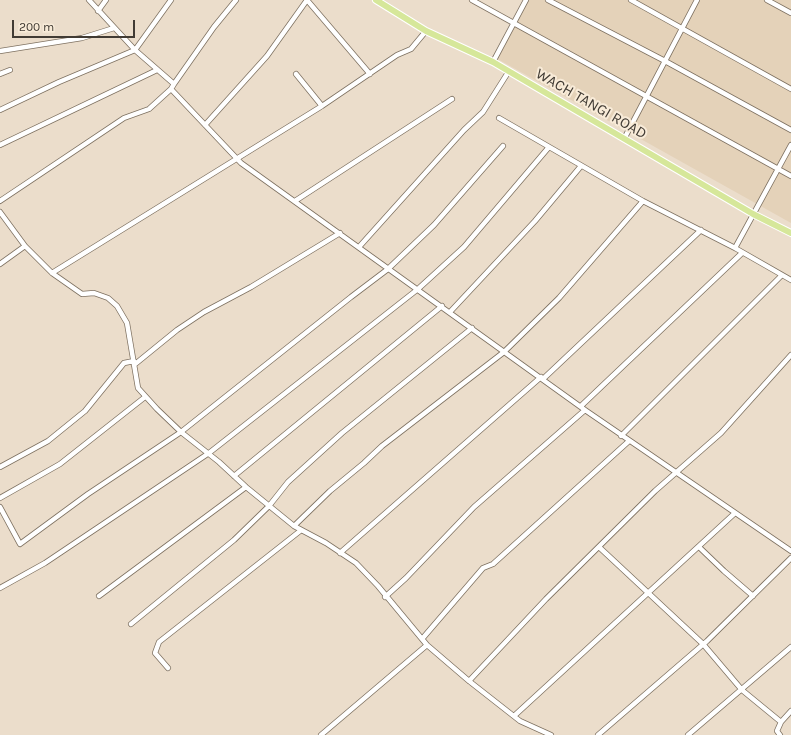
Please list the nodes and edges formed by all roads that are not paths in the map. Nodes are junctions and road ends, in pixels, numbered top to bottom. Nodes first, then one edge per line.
1 (88, 0) edge
2 (106, 0) edge
3 (171, 0) edge
4 (236, 0) edge
5 (307, 0) edge
6 (376, 0) edge
7 (472, 0) edge
8 (526, 0) edge
9 (548, 0) edge
10 (631, 0) edge
11 (697, 0) edge
12 (767, 0) edge
13 (98, 11) junction
14 (791, 13) edge
15 (514, 23) junction
16 (114, 28) junction
17 (682, 29) junction
18 (426, 31) junction
19 (135, 50) junction
20 (0, 51) edge
21 (665, 61) junction
22 (493, 62) junction
23 (10, 70) dead end
24 (157, 70) junction
25 (509, 71) junction
26 (0, 74) edge
27 (296, 74) dead end
28 (370, 74) junction
29 (174, 84) junction
30 (171, 89) junction
31 (791, 89) edge
32 (647, 96) junction
33 (452, 99) dead end
34 (322, 106) junction
35 (0, 110) edge
36 (499, 118) dead end
37 (205, 125) junction
38 (791, 130) edge
39 (624, 139) junction
40 (0, 145) edge
41 (791, 145) edge
42 (502, 146) dead end
43 (549, 147) junction
44 (237, 158) junction
45 (581, 166) junction
46 (777, 168) junction
47 (791, 176) edge
48 (0, 201) edge
49 (295, 201) junction
50 (644, 201) junction
51 (0, 212) edge
52 (753, 214) junction
53 (701, 230) junction
54 (340, 233) junction
55 (791, 233) edge
56 (25, 246) junction
57 (359, 247) junction
58 (735, 248) junction
59 (742, 253) junction
60 (0, 264) edge
61 (388, 269) junction
62 (52, 274) junction
63 (782, 275) junction
64 (791, 280) edge
65 (418, 289) junction
66 (442, 306) junction
67 (450, 312) junction
68 (472, 328) junction
69 (504, 352) junction
70 (791, 355) edge
71 (134, 363) junction
72 (542, 378) junction
73 (146, 397) junction
74 (581, 406) junction
75 (585, 410) junction
76 (181, 432) junction
77 (621, 436) junction
78 (629, 441) junction
79 (209, 453) junction
80 (0, 467) edge
81 (675, 473) junction
82 (234, 476) junction
83 (246, 488) junction
84 (0, 498) edge
85 (269, 506) junction
86 (0, 507) edge
87 (735, 513) junction
88 (294, 526) junction
89 (300, 530) junction
90 (599, 546) junction
91 (699, 547) junction
92 (791, 551) edge
93 (340, 553) junction
94 (791, 558) edge
95 (1, 586) edge
96 (648, 593) junction
97 (98, 596) dead end
98 (753, 596) junction
99 (385, 597) junction
100 (131, 624) dead end
101 (422, 639) junction
102 (703, 644) junction
103 (427, 645) junction
104 (791, 647) edge
105 (168, 668) dead end
106 (469, 681) junction
107 (742, 690) junction
108 (791, 711) edge
109 (514, 716) junction
110 (781, 722) junction
111 (320, 735) edge
112 (551, 735) edge
113 (598, 735) edge
114 (688, 735) edge
115 (780, 735) edge

1 - 13 street
2 - 13 street
3 - 19 street
4 - 29 street
5 - 28 street
5 - 37 street
6 - 18 main road, WACH TANGI ROAD
7 - 15 street
8 - 15 street
9 - 21 street
10 - 17 street
11 - 17 street
12 - 14 street
13 - 16 street
15 - 22 street
15 - 32 street
16 - 19 street
16 - 20 street
17 - 21 street
17 - 31 street
18 - 22 main road, WACH TANGI ROAD
18 - 28 street
19 - 24 street
19 - 35 street
21 - 32 street
21 - 38 street
22 - 25 main road, WACH TANGI ROAD
23 - 26 street
24 - 29 street
24 - 40 street
25 - 39 main road, WACH TANGI ROAD
25 - 57 street
27 - 34 street
28 - 34 street
29 - 30 street
30 - 37 street
30 - 48 street
32 - 39 street
32 - 46 street
33 - 49 street
34 - 44 street
36 - 43 street
37 - 44 street
39 - 52 main road, WACH TANGI ROAD
41 - 46 street
42 - 61 street
43 - 45 street
43 - 65 street
44 - 49 street
44 - 62 street
45 - 50 street
45 - 67 street
46 - 47 street
46 - 52 street
49 - 54 street
50 - 53 street
50 - 69 street
51 - 56 street
52 - 55 main road, WACH TANGI ROAD
52 - 58 street
53 - 58 street
53 - 72 street
54 - 57 street
54 - 71 street
56 - 60 street
56 - 62 street
57 - 61 street
58 - 59 street
59 - 63 street
59 - 74 street
61 - 65 street
61 - 76 street
62 - 71 street
63 - 64 street
63 - 77 street
65 - 66 street
65 - 79 street
66 - 67 street
66 - 82 street
67 - 68 street
68 - 69 street
68 - 85 street
69 - 72 street
69 - 88 street
70 - 81 street
71 - 73 street
71 - 80 street
72 - 74 street
72 - 93 street
73 - 76 street
73 - 84 street
74 - 75 street
75 - 77 street
75 - 99 street
76 - 79 street
76 - 86 street
77 - 78 street
78 - 81 street
78 - 101 street
79 - 82 street
79 - 95 street
81 - 87 street
81 - 90 street
82 - 83 street
83 - 85 street
83 - 97 street
85 - 88 street
85 - 100 street
87 - 91 street
87 - 92 street
88 - 89 street
89 - 93 street
89 - 105 street
90 - 96 street
90 - 106 street
91 - 96 street
91 - 98 street
93 - 99 street
94 - 98 street
96 - 102 street
96 - 109 street
98 - 102 street
99 - 101 street
101 - 103 street
102 - 107 street
102 - 113 street
103 - 106 street
103 - 111 street
104 - 107 street
106 - 109 street
107 - 110 street
107 - 114 street
108 - 110 street
109 - 112 street
110 - 115 street

